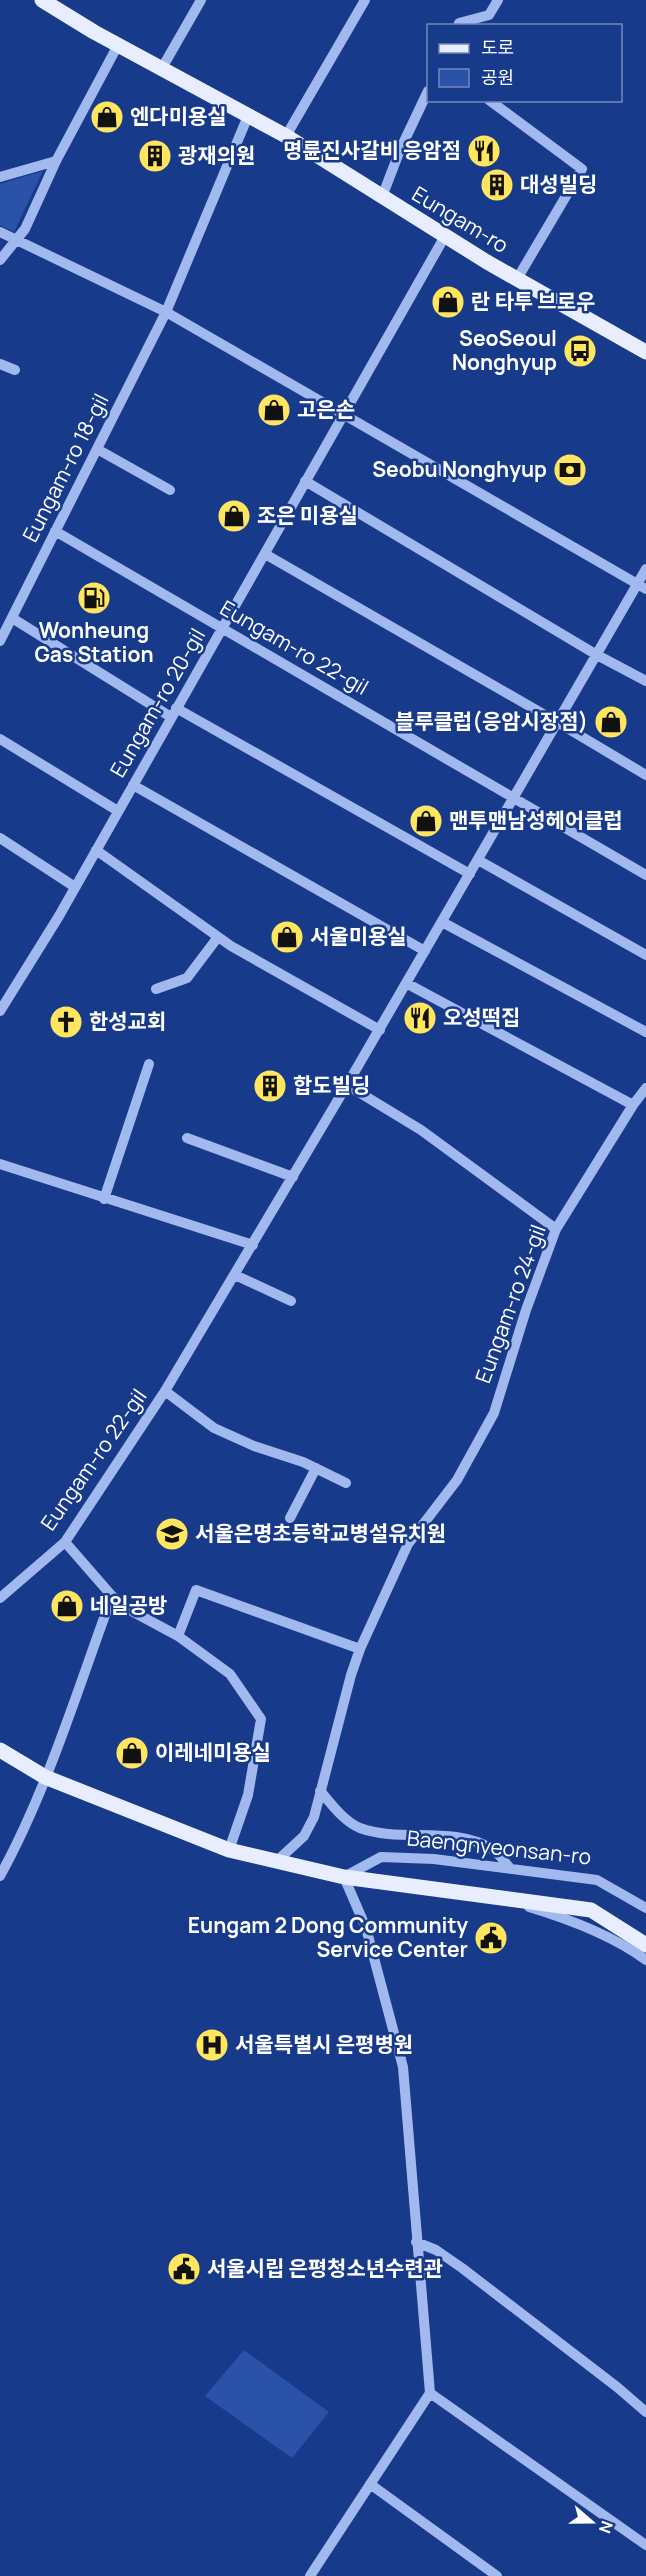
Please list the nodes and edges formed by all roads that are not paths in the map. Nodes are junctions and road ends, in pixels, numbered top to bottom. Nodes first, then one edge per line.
1 (201, 0) edge
2 (365, 0) edge
3 (498, 0) edge
4 (46, 1) edge
5 (459, 24) edge
6 (118, 45) junction
7 (162, 68) junction
8 (427, 95) edge
9 (492, 102) edge
10 (248, 116) junction
11 (286, 136) junction
12 (56, 161) junction
13 (0, 177) edge
14 (382, 197) junction
15 (0, 232) edge
16 (445, 236) junction
17 (15, 241) junction
18 (0, 260) edge
19 (517, 279) junction
20 (166, 312) junction
21 (646, 352) edge
22 (0, 364) edge
23 (15, 370) dead end
24 (343, 412) junction
25 (97, 449) junction
26 (305, 481) junction
27 (170, 490) dead end
28 (55, 531) junction
29 (265, 554) junction
30 (646, 569) edge
31 (642, 587) edge
32 (12, 618) junction
33 (223, 630) junction
34 (0, 641) edge
35 (597, 655) junction
36 (646, 681) edge
37 (174, 713) junction
38 (557, 722) junction
39 (0, 739) edge
40 (646, 776) edge
41 (133, 785) junction
42 (513, 798) junction
43 (118, 811) junction
44 (0, 838) edge
45 (96, 850) junction
46 (478, 860) junction
47 (470, 874) junction
48 (646, 875) edge
49 (75, 887) junction
50 (442, 922) junction
51 (218, 937) junction
52 (425, 951) junction
53 (646, 955) edge
54 (406, 983) junction
55 (156, 989) dead end
56 (0, 1011) edge
57 (380, 1030) junction
58 (646, 1032) edge
59 (149, 1064) dead end
60 (347, 1085) junction
61 (646, 1088) edge
62 (633, 1105) junction
63 (188, 1138) dead end
64 (0, 1164) edge
65 (293, 1177) junction
66 (104, 1199) junction
67 (556, 1229) junction
68 (253, 1245) junction
69 (235, 1275) junction
70 (291, 1301) dead end
71 (165, 1391) junction
72 (316, 1468) junction
73 (346, 1483) dead end
74 (290, 1518) dead end
75 (65, 1542) junction
76 (112, 1596) junction
77 (0, 1598) edge
78 (178, 1636) junction
79 (360, 1649) junction
80 (0, 1750) edge
81 (45, 1777) junction
82 (320, 1791) junction
83 (229, 1850) junction
84 (278, 1860) junction
85 (511, 1869) junction
86 (0, 1876) edge
87 (344, 1877) junction
88 (502, 1899) junction
89 (646, 1908) edge
90 (646, 1945) edge
91 (646, 1960) edge
92 (416, 2242) junction
93 (430, 2392) junction
94 (646, 2412) edge
95 (370, 2484) junction
96 (646, 2544) edge
97 (310, 2576) edge
98 (497, 2576) edge

1 - 7 street
2 - 11 street
3 - 5 street
4 - 6 main road, Eungam-ro
6 - 7 main road, Eungam-ro
6 - 12 street
7 - 10 main road, Eungam-ro
8 - 14 street, Eungam-ro
9 - 19 street, Eungam-ro
10 - 11 main road, Eungam-ro
10 - 20 street, Eungam-ro 18-gil
11 - 14 main road, Eungam-ro
12 - 13 street
12 - 17 street
14 - 16 main road, Eungam-ro
15 - 17 street
16 - 19 main road, Eungam-ro
16 - 24 street, Eungam-ro 20-gil
17 - 18 street
17 - 20 street
19 - 21 main road, Eungam-ro
20 - 24 street
20 - 25 street, Eungam-ro 18-gil
22 - 23 street
24 - 26 street, Eungam-ro 20-gil
24 - 31 street
25 - 27 street
25 - 28 street, Eungam-ro 18-gil
26 - 29 street, Eungam-ro 20-gil
26 - 35 street
28 - 32 street, Eungam-ro 18-gil
28 - 33 street, Eungam-ro 22-gil
29 - 33 street, Eungam-ro 20-gil
29 - 38 street
30 - 31 street, Eungam-ro 22-gil
31 - 35 street, Eungam-ro 22-gil
32 - 34 street, Eungam-ro 18-gil
32 - 37 street
33 - 37 street, Eungam-ro 20-gil
33 - 42 street, Eungam-ro 22-gil
35 - 36 street
35 - 38 street, Eungam-ro 22-gil
37 - 41 street, Eungam-ro 20-gil
37 - 47 street
38 - 40 street
38 - 42 street, Eungam-ro 22-gil
39 - 43 street
41 - 43 street, Eungam-ro 20-gil
41 - 52 street
42 - 46 street, Eungam-ro 22-gil
42 - 48 street, Eungam-ro 22-gil
43 - 45 street, Eungam-ro 20-gil
44 - 49 street
45 - 49 street, Eungam-ro 20-gil
45 - 51 street
46 - 47 street, Eungam-ro 22-gil
46 - 53 street
47 - 50 street, Eungam-ro 22-gil
49 - 56 street, Eungam-ro 20-gil
50 - 52 street, Eungam-ro 22-gil
50 - 58 street
51 - 55 street
51 - 57 street
52 - 54 street, Eungam-ro 22-gil
54 - 57 street, Eungam-ro 22-gil
54 - 62 street
57 - 60 street, Eungam-ro 22-gil
59 - 66 street
60 - 65 street, Eungam-ro 22-gil
60 - 67 street
61 - 62 street, Eungam-ro 24-gil
62 - 67 street, Eungam-ro 24-gil
63 - 65 street
64 - 66 street
65 - 68 street, Eungam-ro 22-gil
66 - 68 street
67 - 79 street, Eungam-ro 24-gil
68 - 69 street, Eungam-ro 22-gil
69 - 70 street
69 - 71 street, Eungam-ro 22-gil
71 - 72 street, Eungam-ro 22-gil
71 - 75 street, Eungam-ro 22-gil
72 - 73 street, Eungam-ro 22-gil
72 - 74 street
75 - 76 street
75 - 77 street, Eungam-ro 22-gil
76 - 78 street
76 - 81 street
78 - 79 street
78 - 83 street
79 - 82 street, Eungam-ro 24-gil
80 - 81 main road
81 - 83 main road
81 - 86 street
82 - 84 street, Eungam-ro 24-gil
82 - 85 street
83 - 84 main road
84 - 87 main road
85 - 87 street, Baengnyeonsan-ro
85 - 89 street, Baengnyeonsan-ro
87 - 88 main road
87 - 92 street
88 - 90 main road
88 - 91 street
92 - 93 street
92 - 94 street
93 - 95 street
93 - 96 street
95 - 97 street
95 - 98 street

